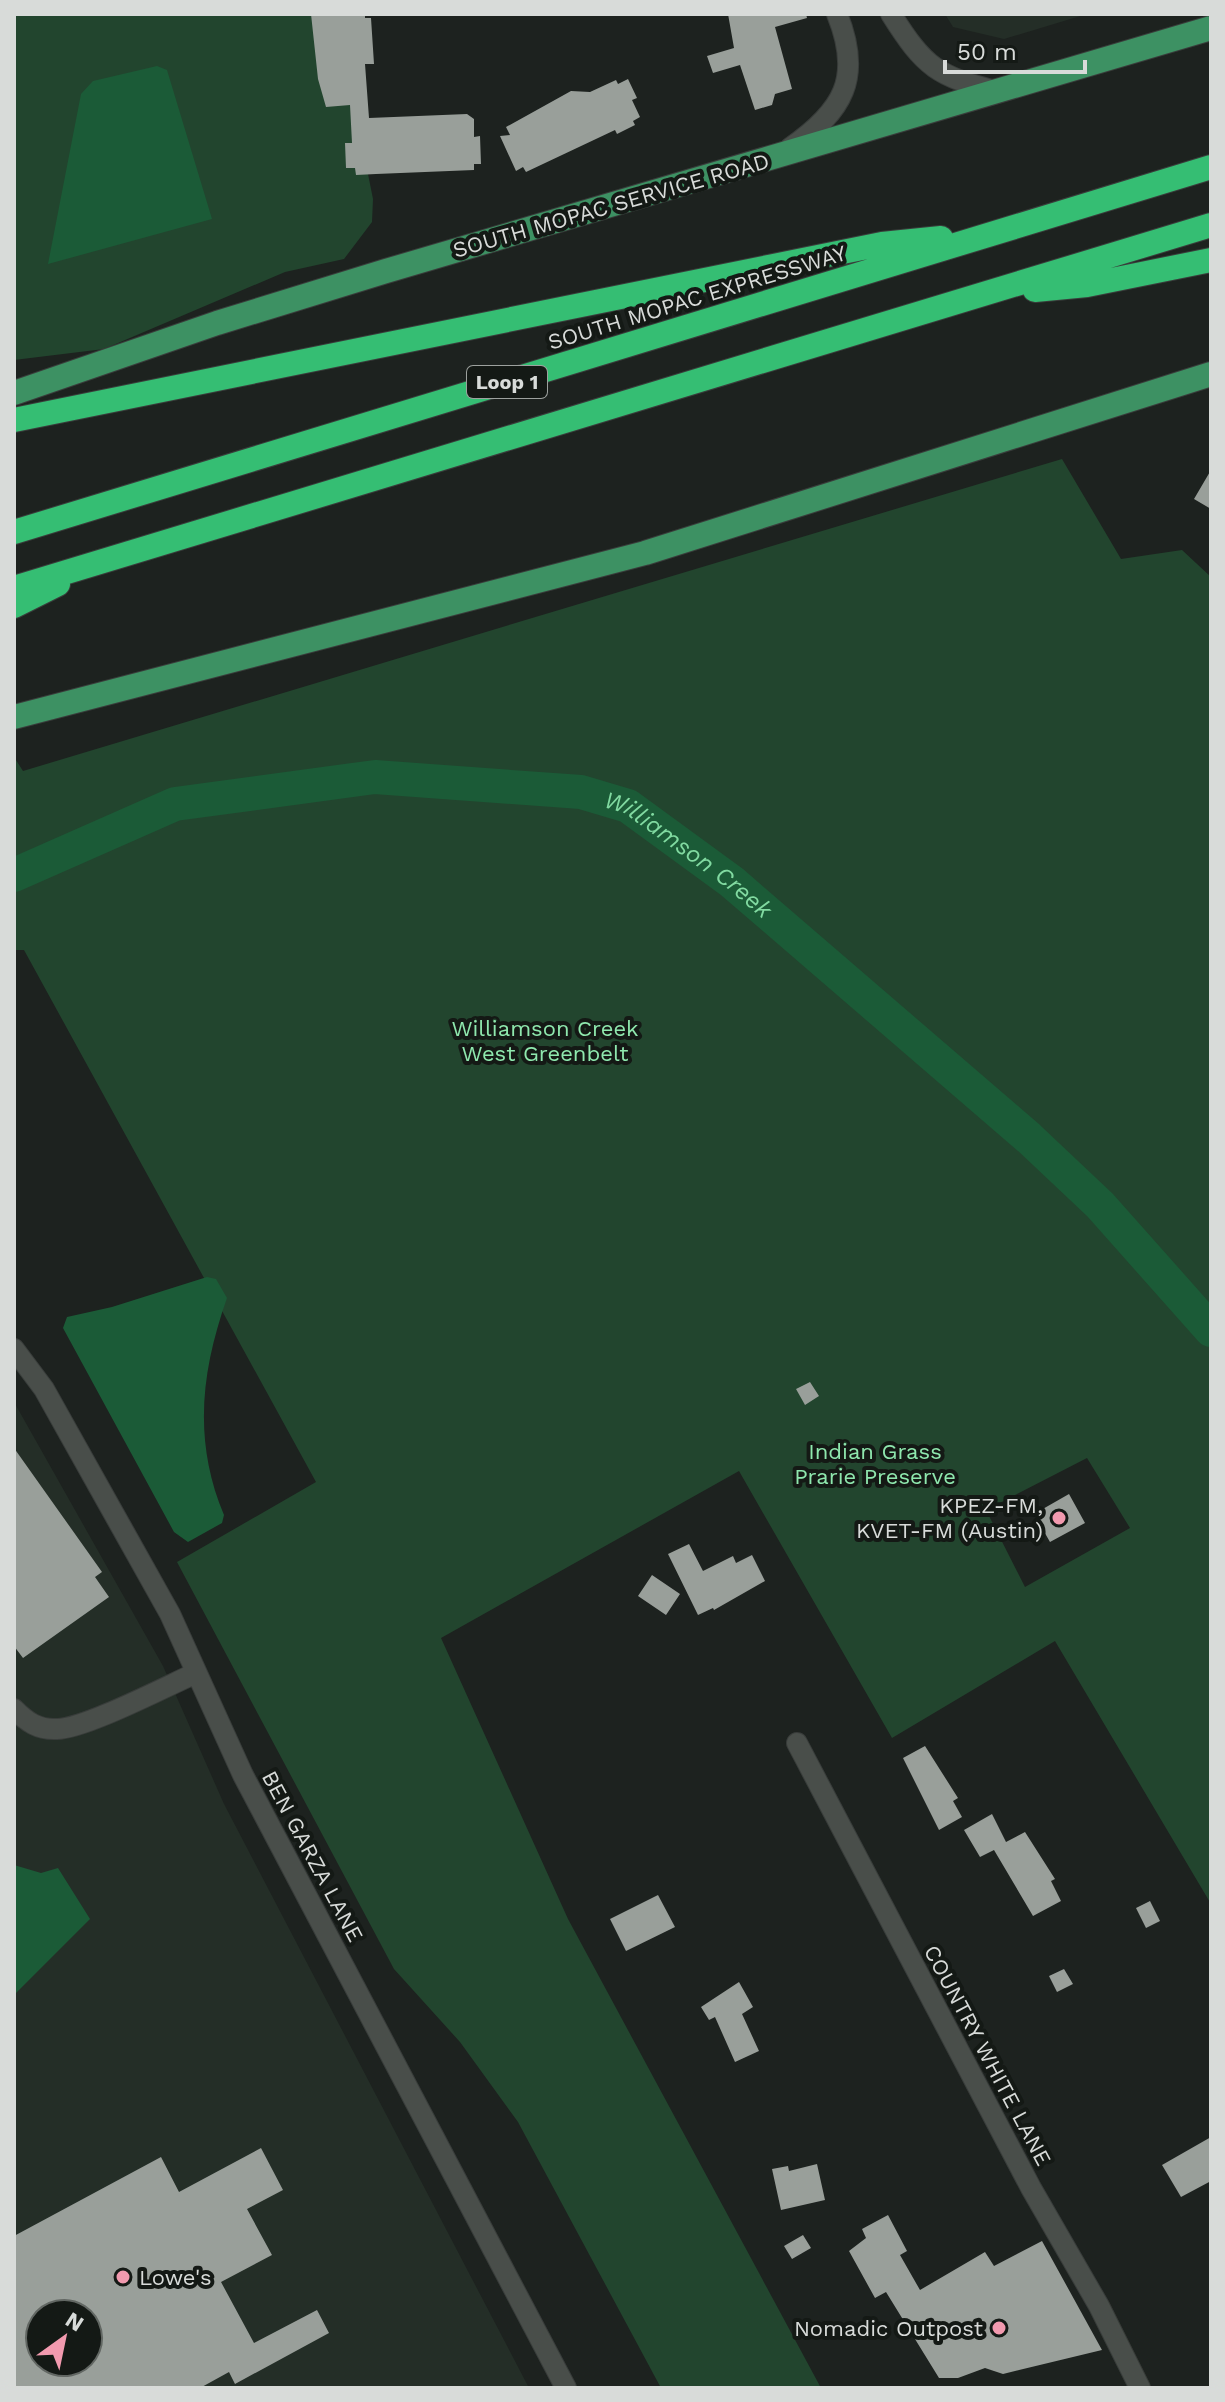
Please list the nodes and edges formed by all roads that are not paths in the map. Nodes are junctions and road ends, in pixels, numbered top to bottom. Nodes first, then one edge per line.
1 (837, 14) edge
2 (891, 14) edge
3 (1211, 28) edge
4 (999, 92) junction
5 (779, 156) junction
6 (1211, 167) edge
7 (1211, 225) edge
8 (999, 232) junction
9 (1211, 260) edge
10 (985, 295) junction
11 (1211, 374) edge
12 (14, 393) edge
13 (14, 420) edge
14 (14, 532) edge
15 (95, 563) junction
16 (14, 588) edge
17 (14, 606) edge
18 (14, 717) edge
19 (14, 1349) edge
20 (196, 1673) junction
21 (14, 1709) edge
22 (797, 1743) dead end
23 (566, 2388) edge
24 (1140, 2388) edge

1 - 5 street
2 - 4 street
3 - 4 main road, SOUTH MOPAC SERVICE ROAD
4 - 5 main road, SOUTH MOPAC SERVICE ROAD
5 - 12 main road, SOUTH MOPAC SERVICE ROAD
6 - 8 highway, SOUTH MOPAC EXPRESSWAY / Loop 1
7 - 10 highway, Loop 1
8 - 13 highway
8 - 14 highway, SOUTH MOPAC EXPRESSWAY / Loop 1
9 - 10 highway
10 - 15 highway, Loop 1
11 - 18 main road
15 - 16 highway, Loop 1
15 - 17 highway
19 - 20 street, BEN GARZA LANE
20 - 21 street
20 - 23 street, BEN GARZA LANE
22 - 24 street, COUNTRY WHITE LANE

